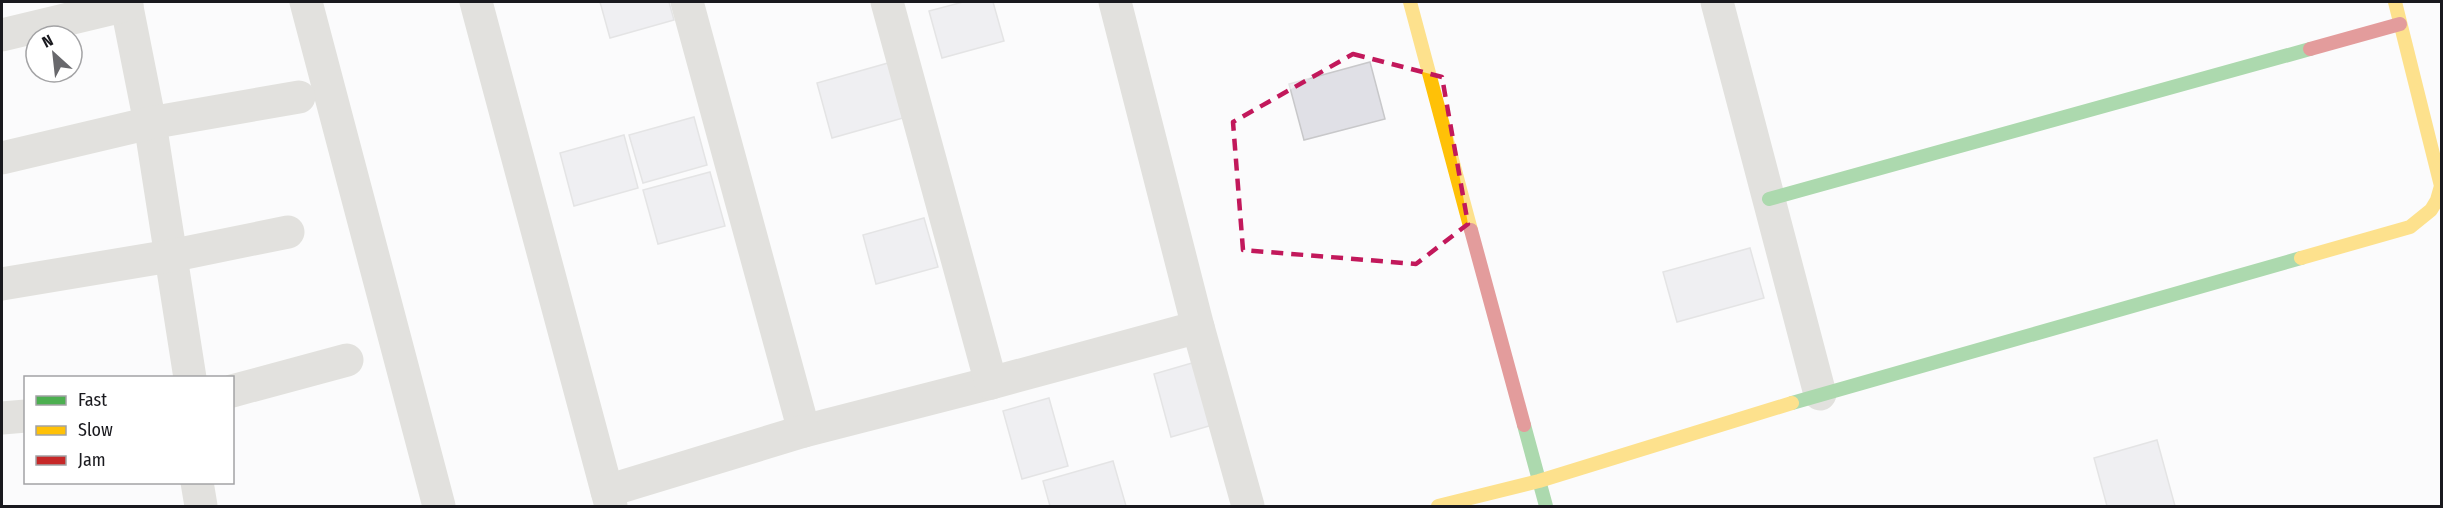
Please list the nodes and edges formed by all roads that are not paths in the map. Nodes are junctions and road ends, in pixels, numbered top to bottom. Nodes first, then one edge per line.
1 (306, 2) edge
2 (476, 2) edge
3 (687, 2) edge
4 (887, 2) edge
5 (1115, 2) edge
6 (1410, 2) edge
7 (1718, 2) edge
8 (2395, 2) edge
9 (126, 3) edge
10 (2400, 24) junction
11 (2, 35) edge
12 (300, 97) dead end
13 (150, 123) junction
14 (2, 158) edge
15 (1769, 200) junction
16 (288, 232) dead end
17 (170, 256) junction
18 (2, 284) edge
19 (1198, 327) junction
20 (347, 360) dead end
21 (190, 376) edge
22 (991, 383) junction
23 (234, 389) edge
24 (1820, 394) junction
25 (24, 416) edge
26 (2, 418) edge
27 (804, 431) junction
28 (1539, 481) junction
29 (197, 484) edge
30 (609, 499) edge
31 (201, 507) edge
32 (439, 507) edge
33 (1248, 507) edge
34 (1438, 507) edge
35 (1546, 507) edge

1 - 32 street
2 - 30 street
3 - 27 street
4 - 22 street
5 - 19 street
6 - 28 street
7 - 15 street
8 - 10 street
9 - 11 street
9 - 13 street
10 - 15 street
10 - 24 street
12 - 13 street
13 - 14 street
13 - 17 street
15 - 24 street
16 - 17 street
17 - 18 street
17 - 21 street
19 - 22 street
19 - 33 street
20 - 23 street
22 - 27 street
24 - 28 street
25 - 26 street
27 - 30 street
28 - 34 street
28 - 35 street
29 - 31 street

